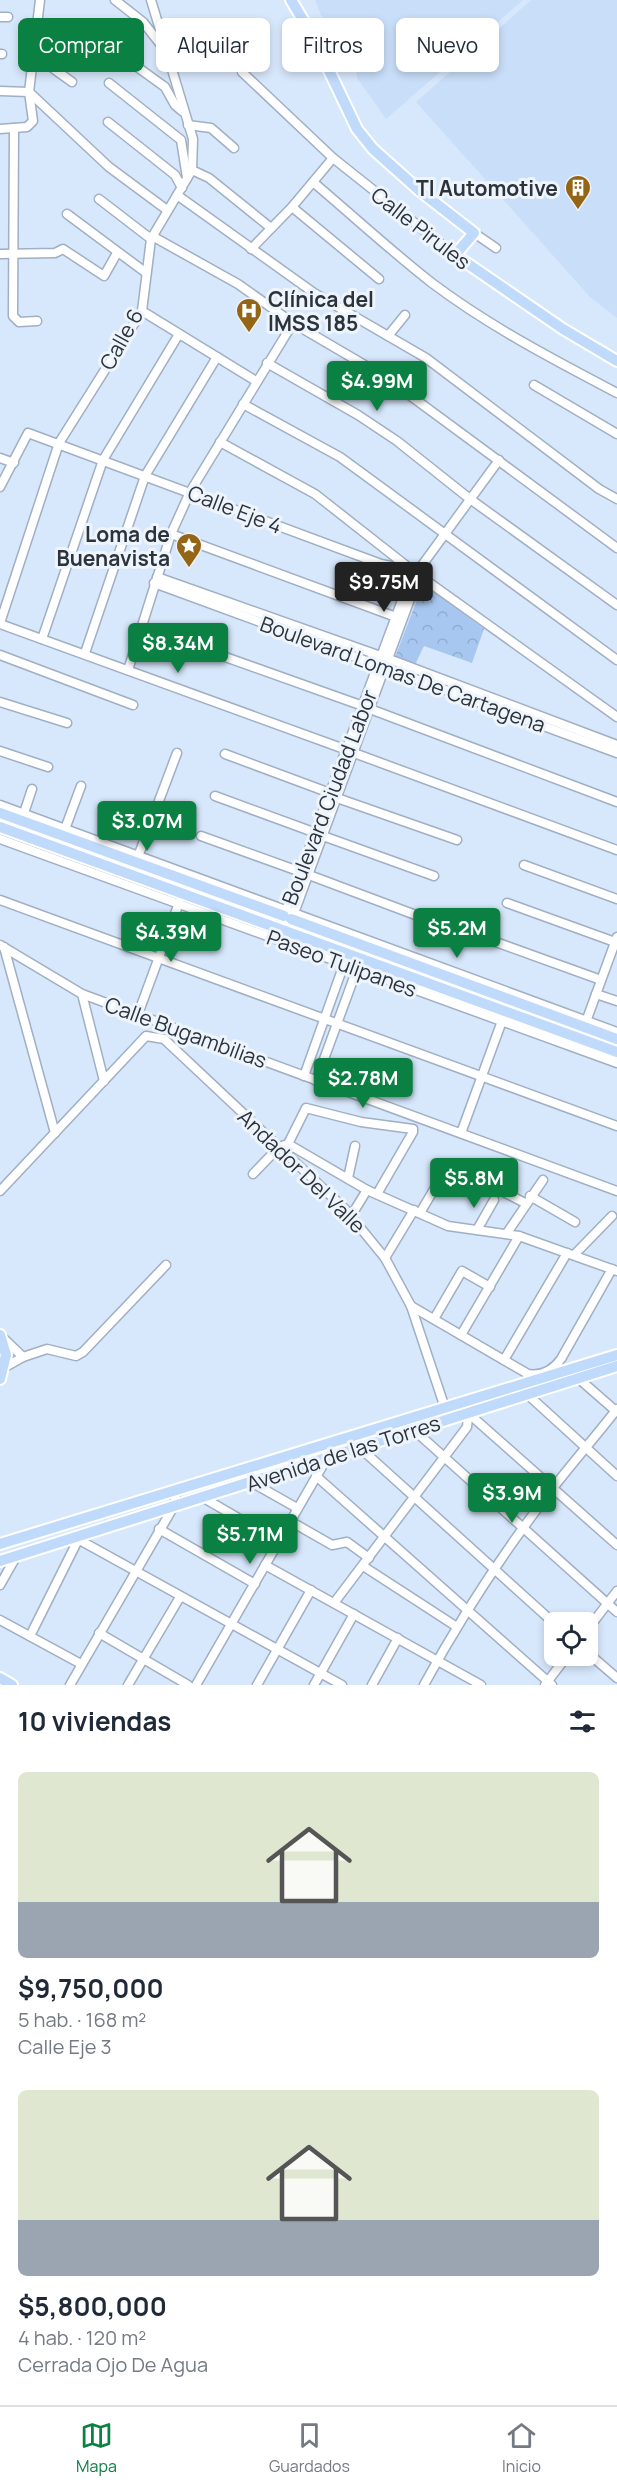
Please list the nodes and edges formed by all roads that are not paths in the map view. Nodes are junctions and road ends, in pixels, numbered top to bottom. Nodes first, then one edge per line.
1 (40, 0) edge
2 (115, 0) edge
3 (151, 0) edge
4 (291, 0) edge
5 (38, 18) edge
6 (157, 18) edge
7 (156, 39) edge
8 (31, 72) edge
9 (58, 72) edge
10 (144, 72) edge
11 (173, 72) edge
12 (242, 72) dead end
13 (72, 82) dead end
14 (109, 83) dead end
15 (0, 91) edge
16 (29, 92) junction
17 (183, 111) junction
18 (108, 122) dead end
19 (188, 125) junction
20 (14, 128) junction
21 (0, 129) edge
22 (234, 148) dead end
23 (333, 158) junction
24 (192, 170) junction
25 (187, 179) junction
26 (313, 182) junction
27 (179, 192) junction
28 (99, 199) dead end
29 (292, 207) junction
30 (167, 210) junction
31 (67, 214) dead end
32 (271, 228) junction
33 (474, 233) junction
34 (151, 238) junction
35 (496, 248) dead end
36 (251, 249) junction
37 (117, 253) junction
38 (0, 254) edge
39 (12, 255) junction
40 (455, 255) junction
41 (145, 272) junction
42 (379, 279) dead end
43 (142, 311) junction
44 (405, 315) dead end
45 (37, 321) dead end
46 (293, 323) junction
47 (179, 334) junction
48 (388, 336) junction
49 (217, 357) junction
50 (617, 361) edge
51 (267, 363) junction
52 (256, 381) junction
53 (534, 385) dead end
54 (617, 393) edge
55 (243, 404) junction
56 (617, 434) edge
57 (220, 442) junction
58 (59, 443) junction
59 (0, 458) edge
60 (103, 460) junction
61 (499, 460) junction
62 (14, 463) junction
63 (145, 476) junction
64 (0, 487) edge
65 (190, 492) junction
66 (470, 499) junction
67 (617, 499) edge
68 (171, 534) junction
69 (444, 535) junction
70 (617, 548) edge
71 (418, 572) junction
72 (156, 580) junction
73 (617, 605) edge
74 (396, 617) junction
75 (0, 623) edge
76 (141, 627) junction
77 (42, 639) junction
78 (85, 653) junction
79 (0, 655) edge
80 (617, 660) edge
81 (384, 662) junction
82 (128, 670) junction
83 (0, 702) edge
84 (133, 705) dead end
85 (367, 708) junction
86 (617, 717) edge
87 (67, 723) dead end
88 (617, 745) edge
89 (0, 751) edge
90 (351, 752) junction
91 (177, 753) dead end
92 (617, 753) edge
93 (225, 754) dead end
94 (48, 767) dead end
95 (81, 786) dead end
96 (32, 789) dead end
97 (215, 796) dead end
98 (334, 796) junction
99 (617, 802) edge
100 (0, 805) edge
101 (0, 813) edge
102 (24, 813) junction
103 (0, 827) edge
104 (65, 829) junction
105 (319, 834) junction
106 (201, 836) dead end
107 (0, 839) edge
108 (457, 840) dead end
109 (617, 850) edge
110 (139, 855) junction
111 (524, 865) dead end
112 (305, 873) junction
113 (434, 876) dead end
114 (617, 899) edge
115 (0, 900) edge
116 (179, 903) junction
117 (507, 903) dead end
118 (289, 914) junction
119 (421, 917) dead end
120 (283, 930) junction
121 (616, 940) edge
122 (494, 941) dead end
123 (2, 946) edge
124 (614, 956) edge
125 (159, 959) junction
126 (344, 964) junction
127 (357, 969) junction
128 (601, 980) junction
129 (82, 994) junction
130 (596, 994) junction
131 (617, 1001) edge
132 (138, 1014) junction
133 (325, 1018) junction
134 (502, 1021) junction
135 (337, 1023) junction
136 (585, 1023) junction
137 (617, 1032) edge
138 (580, 1038) junction
139 (617, 1039) edge
140 (617, 1052) edge
141 (617, 1063) edge
142 (304, 1076) junction
143 (481, 1076) junction
144 (316, 1081) junction
145 (104, 1082) junction
146 (617, 1126) edge
147 (55, 1133) junction
148 (461, 1133) junction
149 (288, 1144) junction
150 (355, 1146) dead end
151 (279, 1147) junction
152 (253, 1174) dead end
153 (0, 1176) edge
154 (348, 1178) junction
155 (543, 1180) dead end
156 (2, 1189) edge
157 (367, 1190) junction
158 (617, 1191) edge
159 (377, 1194) junction
160 (494, 1200) dead end
161 (528, 1200) junction
162 (417, 1211) junction
163 (351, 1216) junction
164 (612, 1216) dead end
165 (575, 1221) dead end
166 (477, 1230) junction
167 (507, 1233) junction
168 (519, 1236) junction
169 (570, 1253) junction
170 (386, 1258) junction
171 (166, 1265) dead end
172 (614, 1270) edge
173 (490, 1287) junction
174 (411, 1306) junction
175 (434, 1319) junction
176 (0, 1335) edge
177 (461, 1335) junction
178 (617, 1355) edge
179 (23, 1357) junction
180 (504, 1360) junction
181 (617, 1366) edge
182 (2, 1368) edge
183 (578, 1378) junction
184 (0, 1379) edge
185 (527, 1394) junction
186 (471, 1400) junction
187 (445, 1408) junction
188 (616, 1411) edge
189 (468, 1413) junction
190 (414, 1430) junction
191 (359, 1447) junction
192 (586, 1449) junction
193 (443, 1457) junction
194 (327, 1458) junction
195 (316, 1476) junction
196 (617, 1476) edge
197 (250, 1482) junction
198 (553, 1488) junction
199 (177, 1490) junction
200 (202, 1497) junction
201 (414, 1497) junction
202 (174, 1506) junction
203 (297, 1508) junction
204 (290, 1521) junction
205 (159, 1528) junction
206 (524, 1529) junction
207 (384, 1537) junction
208 (76, 1538) junction
209 (278, 1541) junction
210 (0, 1544) edge
211 (617, 1545) edge
212 (17, 1555) junction
213 (0, 1561) edge
214 (366, 1562) junction
215 (265, 1565) junction
216 (495, 1570) junction
217 (134, 1571) junction
218 (255, 1584) junction
219 (0, 1586) edge
220 (311, 1590) junction
221 (617, 1591) edge
222 (180, 1597) junction
223 (334, 1603) junction
224 (608, 1603) junction
225 (468, 1611) junction
226 (617, 1612) edge
227 (544, 1613) edge
228 (354, 1614) junction
229 (598, 1616) edge
230 (0, 1620) edge
231 (231, 1625) junction
232 (457, 1627) junction
233 (99, 1633) junction
234 (30, 1636) junction
235 (398, 1638) junction
236 (277, 1650) junction
237 (143, 1659) junction
238 (438, 1660) junction
239 (598, 1662) edge
240 (81, 1664) junction
241 (560, 1666) edge
242 (321, 1673) junction
243 (0, 1678) edge
244 (617, 1678) edge
245 (548, 1684) edge
246 (12, 1685) edge
247 (70, 1685) edge
248 (128, 1685) edge
249 (195, 1685) edge
250 (257, 1685) edge
251 (314, 1685) edge
252 (342, 1685) edge
253 (372, 1685) edge
254 (424, 1685) edge
255 (481, 1685) edge

1 - 5 street
2 - 7 street, Calle 6
3 - 6 street
4 - 33 main road
8 - 16 street
9 - 13 street
10 - 17 street
11 - 17 street, Calle 6
12 - 23 street, Calle Pirules
14 - 25 street
15 - 16 street
16 - 20 street
16 - 30 street
17 - 19 street, Calle 6
18 - 27 street
19 - 22 street
19 - 24 street, Calle 6
20 - 21 street
20 - 39 street
23 - 26 street
23 - 40 street, Calle Pirules
24 - 25 street, Calle 6
24 - 32 street
25 - 27 street, Calle 6
26 - 29 street
26 - 54 street
27 - 30 street, Calle 6
27 - 36 street
28 - 34 street
29 - 32 street
29 - 42 street
30 - 34 street, Calle 6
31 - 37 street
32 - 36 street
33 - 35 street
33 - 40 main road
34 - 41 street, Calle 6
34 - 46 street
36 - 48 street
37 - 39 street
37 - 41 street
38 - 39 street
39 - 45 street
40 - 50 main road, Calle Pirules
41 - 43 street, Calle 6
43 - 47 street
43 - 58 street, Calle 6
44 - 48 street
46 - 51 street
46 - 61 street
47 - 49 street
47 - 60 street
48 - 67 street
49 - 52 street
49 - 63 street
51 - 52 street
51 - 66 street
52 - 55 street
53 - 56 street
55 - 57 street
55 - 69 street
57 - 65 street
57 - 71 street
58 - 60 street, Calle Eje 4
58 - 62 street, Calle Eje 4
58 - 75 street, Calle 6
59 - 62 street
60 - 63 street, Calle Eje 4
60 - 77 street
61 - 66 street, Boulevard Ciudad Labor
61 - 70 street
62 - 64 street
63 - 65 street, Calle Eje 4
63 - 78 street
65 - 68 street
65 - 71 street, Calle Eje 4
66 - 69 street, Boulevard Ciudad Labor
66 - 73 street
68 - 72 street
68 - 74 street
69 - 71 street, Boulevard Ciudad Labor
69 - 80 street
71 - 74 street, Boulevard Ciudad Labor
71 - 81 street, Boulevard Ciudad Labor
71 - 86 street
72 - 76 street
72 - 81 street, Boulevard Lomas De Cartagena
74 - 81 street, Boulevard Ciudad Labor
75 - 77 street
76 - 82 street
76 - 85 street
77 - 78 street
78 - 82 street
79 - 84 street
81 - 85 street, Boulevard Ciudad Labor
81 - 88 street, Boulevard Lomas De Cartagena
81 - 92 street, Boulevard Lomas De Cartagena
82 - 90 street
83 - 87 street
85 - 90 street, Boulevard Ciudad Labor
85 - 99 street
89 - 94 street
90 - 98 street, Boulevard Ciudad Labor
90 - 109 street
91 - 110 street
93 - 98 street
95 - 104 street
96 - 102 street
97 - 105 street
98 - 105 street, Boulevard Ciudad Labor
98 - 108 street
100 - 102 street
101 - 118 main road
102 - 104 street
103 - 120 main road
104 - 110 street
105 - 112 street, Boulevard Ciudad Labor
105 - 113 street
106 - 112 street
107 - 116 street, Paseo Tulipanes
110 - 118 street
111 - 114 street
112 - 118 street, Boulevard Ciudad Labor
112 - 119 street
115 - 125 street
116 - 125 street
116 - 126 street, Paseo Tulipanes
117 - 121 street
118 - 120 street, Boulevard Ciudad Labor
118 - 136 main road
120 - 138 main road
121 - 124 street
122 - 128 street
123 - 129 street, Calle Bugambilias
123 - 147 street
124 - 128 street
125 - 132 street
125 - 133 street
126 - 127 street, Paseo Tulipanes
126 - 133 street
127 - 134 street, Paseo Tulipanes
127 - 135 street
128 - 130 street
129 - 132 street, Calle Bugambilias
129 - 145 street
130 - 131 street
130 - 136 street
132 - 142 street, Calle Bugambilias
133 - 135 street
133 - 142 street
134 - 141 street, Paseo Tulipanes
134 - 143 street
135 - 143 street
135 - 144 street
136 - 137 street
136 - 138 street
136 - 139 main road
138 - 140 main road
142 - 144 street, Calle Bugambilias
143 - 146 street
143 - 148 street
144 - 148 street, Calle Bugambilias
145 - 147 street
145 - 151 street, Andador Del Valle
147 - 156 street
148 - 158 street, Calle Bugambilias
149 - 151 street
149 - 154 street
149 - 159 street
150 - 154 street
151 - 152 street
151 - 163 street, Andador Del Valle
153 - 156 street
154 - 157 street
155 - 161 street
157 - 159 street
157 - 163 street
159 - 162 street
160 - 166 street
161 - 162 street
161 - 165 street
161 - 167 street
162 - 166 street
162 - 170 street
163 - 170 street, Andador Del Valle
164 - 169 street
166 - 167 street
167 - 168 street
168 - 169 street
168 - 173 street
169 - 172 street
169 - 180 street
170 - 174 street, Andador Del Valle
171 - 179 street
172 - 180 street
173 - 175 street
173 - 177 street
174 - 175 street
174 - 187 street, Andador Del Valle
175 - 177 street
176 - 179 street
176 - 182 main road
177 - 180 street
178 - 186 main road, Avenida de las Torres
179 - 182 street
181 - 183 main road, Avenida de las Torres
182 - 184 main road
183 - 185 main road, Avenida de las Torres
183 - 188 street
185 - 189 main road, Avenida de las Torres
185 - 192 street
186 - 187 main road, Avenida de las Torres
186 - 189 street
187 - 199 main road, Avenida de las Torres
188 - 192 street
189 - 190 main road, Avenida de las Torres
189 - 193 street
189 - 198 street
190 - 191 main road, Avenida de las Torres
190 - 193 street
191 - 194 main road, Avenida de las Torres
191 - 201 street
192 - 196 street
192 - 198 street
193 - 201 street
193 - 206 street
194 - 195 street
194 - 197 main road, Avenida de las Torres
195 - 203 street
195 - 207 street
197 - 200 main road, Avenida de las Torres
197 - 203 street
198 - 206 street
198 - 211 street
199 - 202 street
199 - 210 main road, Avenida de las Torres
200 - 202 main road, Avenida de las Torres
200 - 209 street
201 - 207 street
201 - 216 street
202 - 205 street
202 - 208 main road, Avenida de las Torres
203 - 204 street
204 - 209 street
204 - 214 street
205 - 217 street
205 - 218 street
206 - 216 street
206 - 224 street
207 - 214 street
207 - 225 street
208 - 212 main road, Avenida de las Torres
208 - 217 street
208 - 234 street
209 - 215 street
212 - 213 main road, Avenida de las Torres
212 - 219 street
214 - 223 street
214 - 232 street
215 - 218 street
215 - 220 street
216 - 225 street
216 - 227 street
217 - 222 street
217 - 233 street
218 - 231 street
220 - 223 street
220 - 236 street
221 - 224 street
222 - 231 street
222 - 237 street
223 - 228 street
224 - 226 street
224 - 229 street
225 - 232 street
225 - 245 street
228 - 235 street
228 - 242 street
230 - 234 street
231 - 236 street
231 - 249 street
232 - 238 street
233 - 237 street
233 - 240 street
234 - 240 street
235 - 238 street
235 - 253 street
236 - 242 street
236 - 250 street
237 - 248 street
237 - 249 street
238 - 254 street
238 - 255 street
239 - 244 street
240 - 247 street
241 - 245 street
242 - 251 street
242 - 252 street
243 - 246 main road

